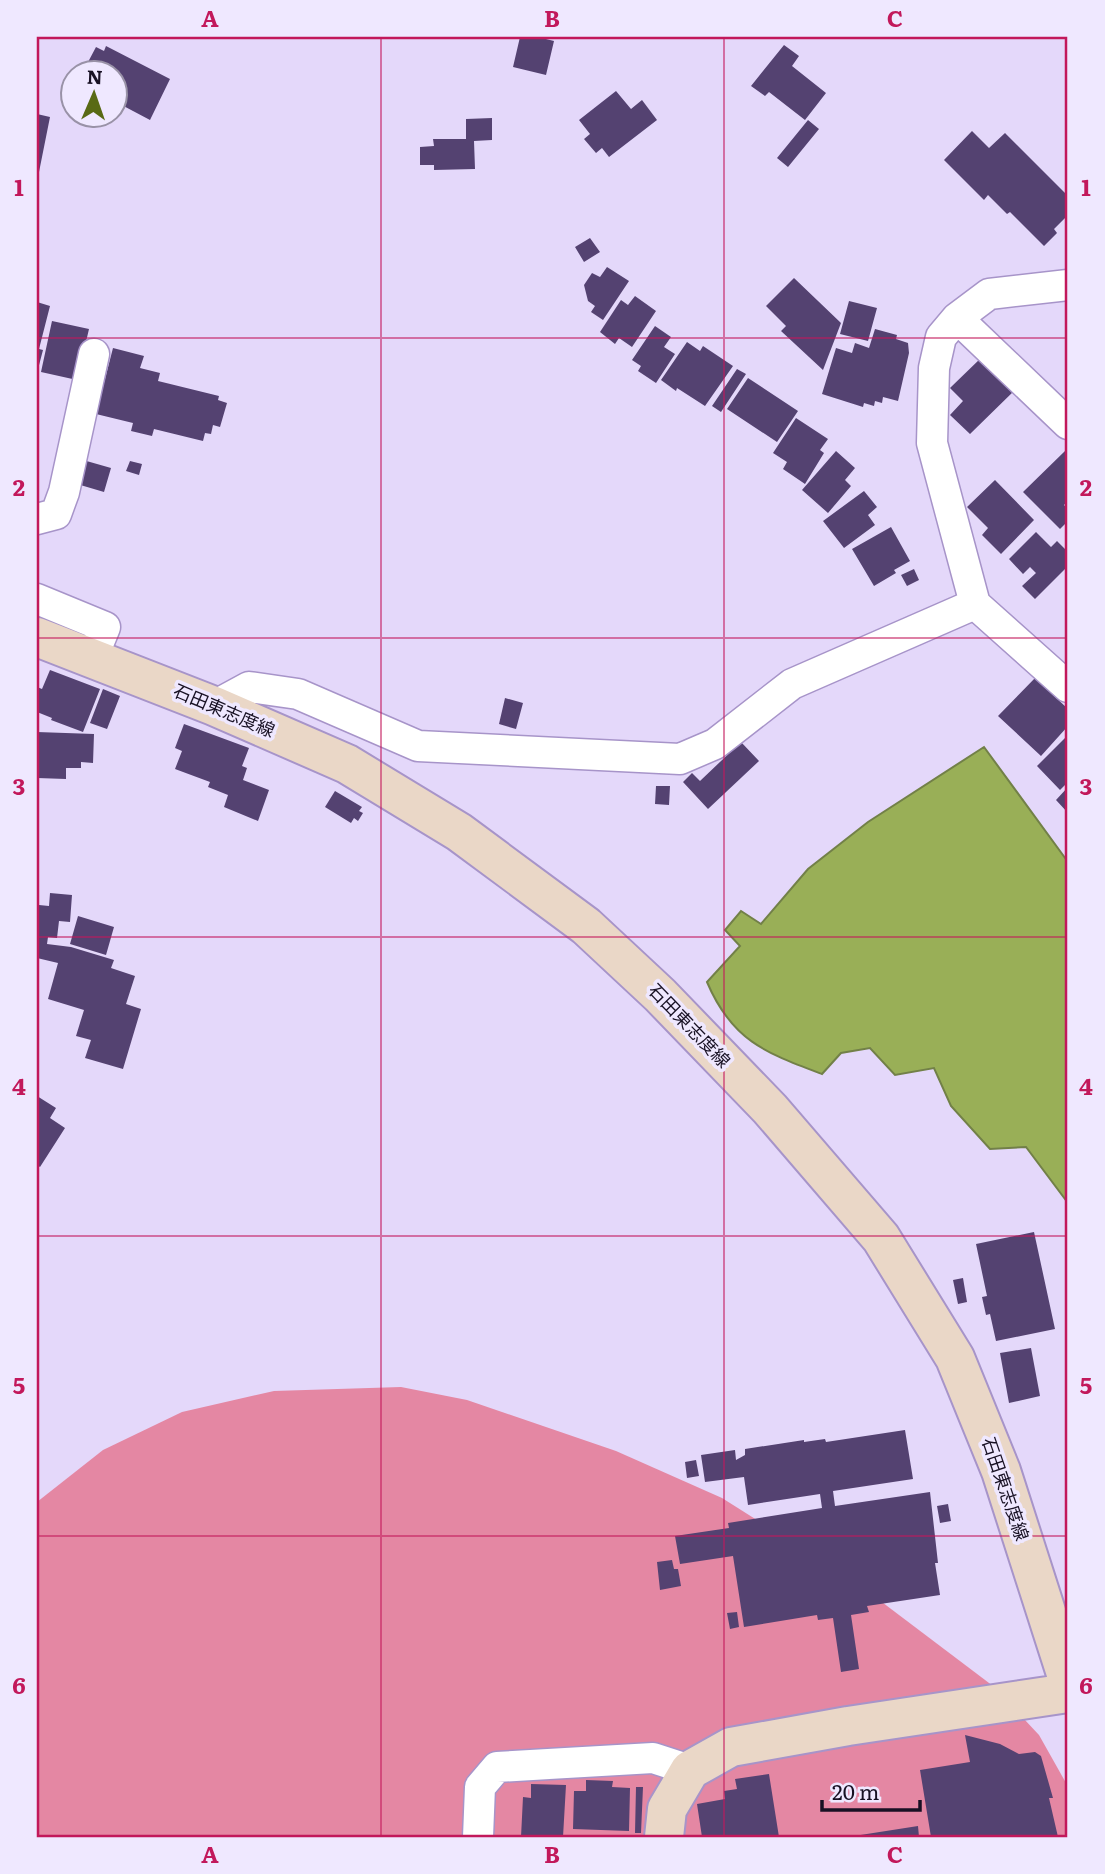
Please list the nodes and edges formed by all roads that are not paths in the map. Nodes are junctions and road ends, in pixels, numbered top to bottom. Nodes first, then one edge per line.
1 (1068, 285) edge
2 (957, 318) junction
3 (94, 354) dead end
4 (1068, 424) edge
5 (37, 519) edge
6 (37, 599) edge
7 (975, 604) junction
8 (37, 637) edge
9 (92, 659) junction
10 (1068, 687) edge
11 (214, 706) junction
12 (1068, 1680) edge
13 (1068, 1693) edge
14 (690, 1770) junction
15 (478, 1837) edge
16 (664, 1837) edge

1 - 2 street
2 - 4 street
2 - 7 street
3 - 5 street
6 - 9 street
7 - 10 street
7 - 11 street
8 - 9 main road, 石田東志度線
9 - 11 main road, 石田東志度線
11 - 12 main road, 石田東志度線
13 - 14 main road
14 - 15 street
14 - 16 main road

